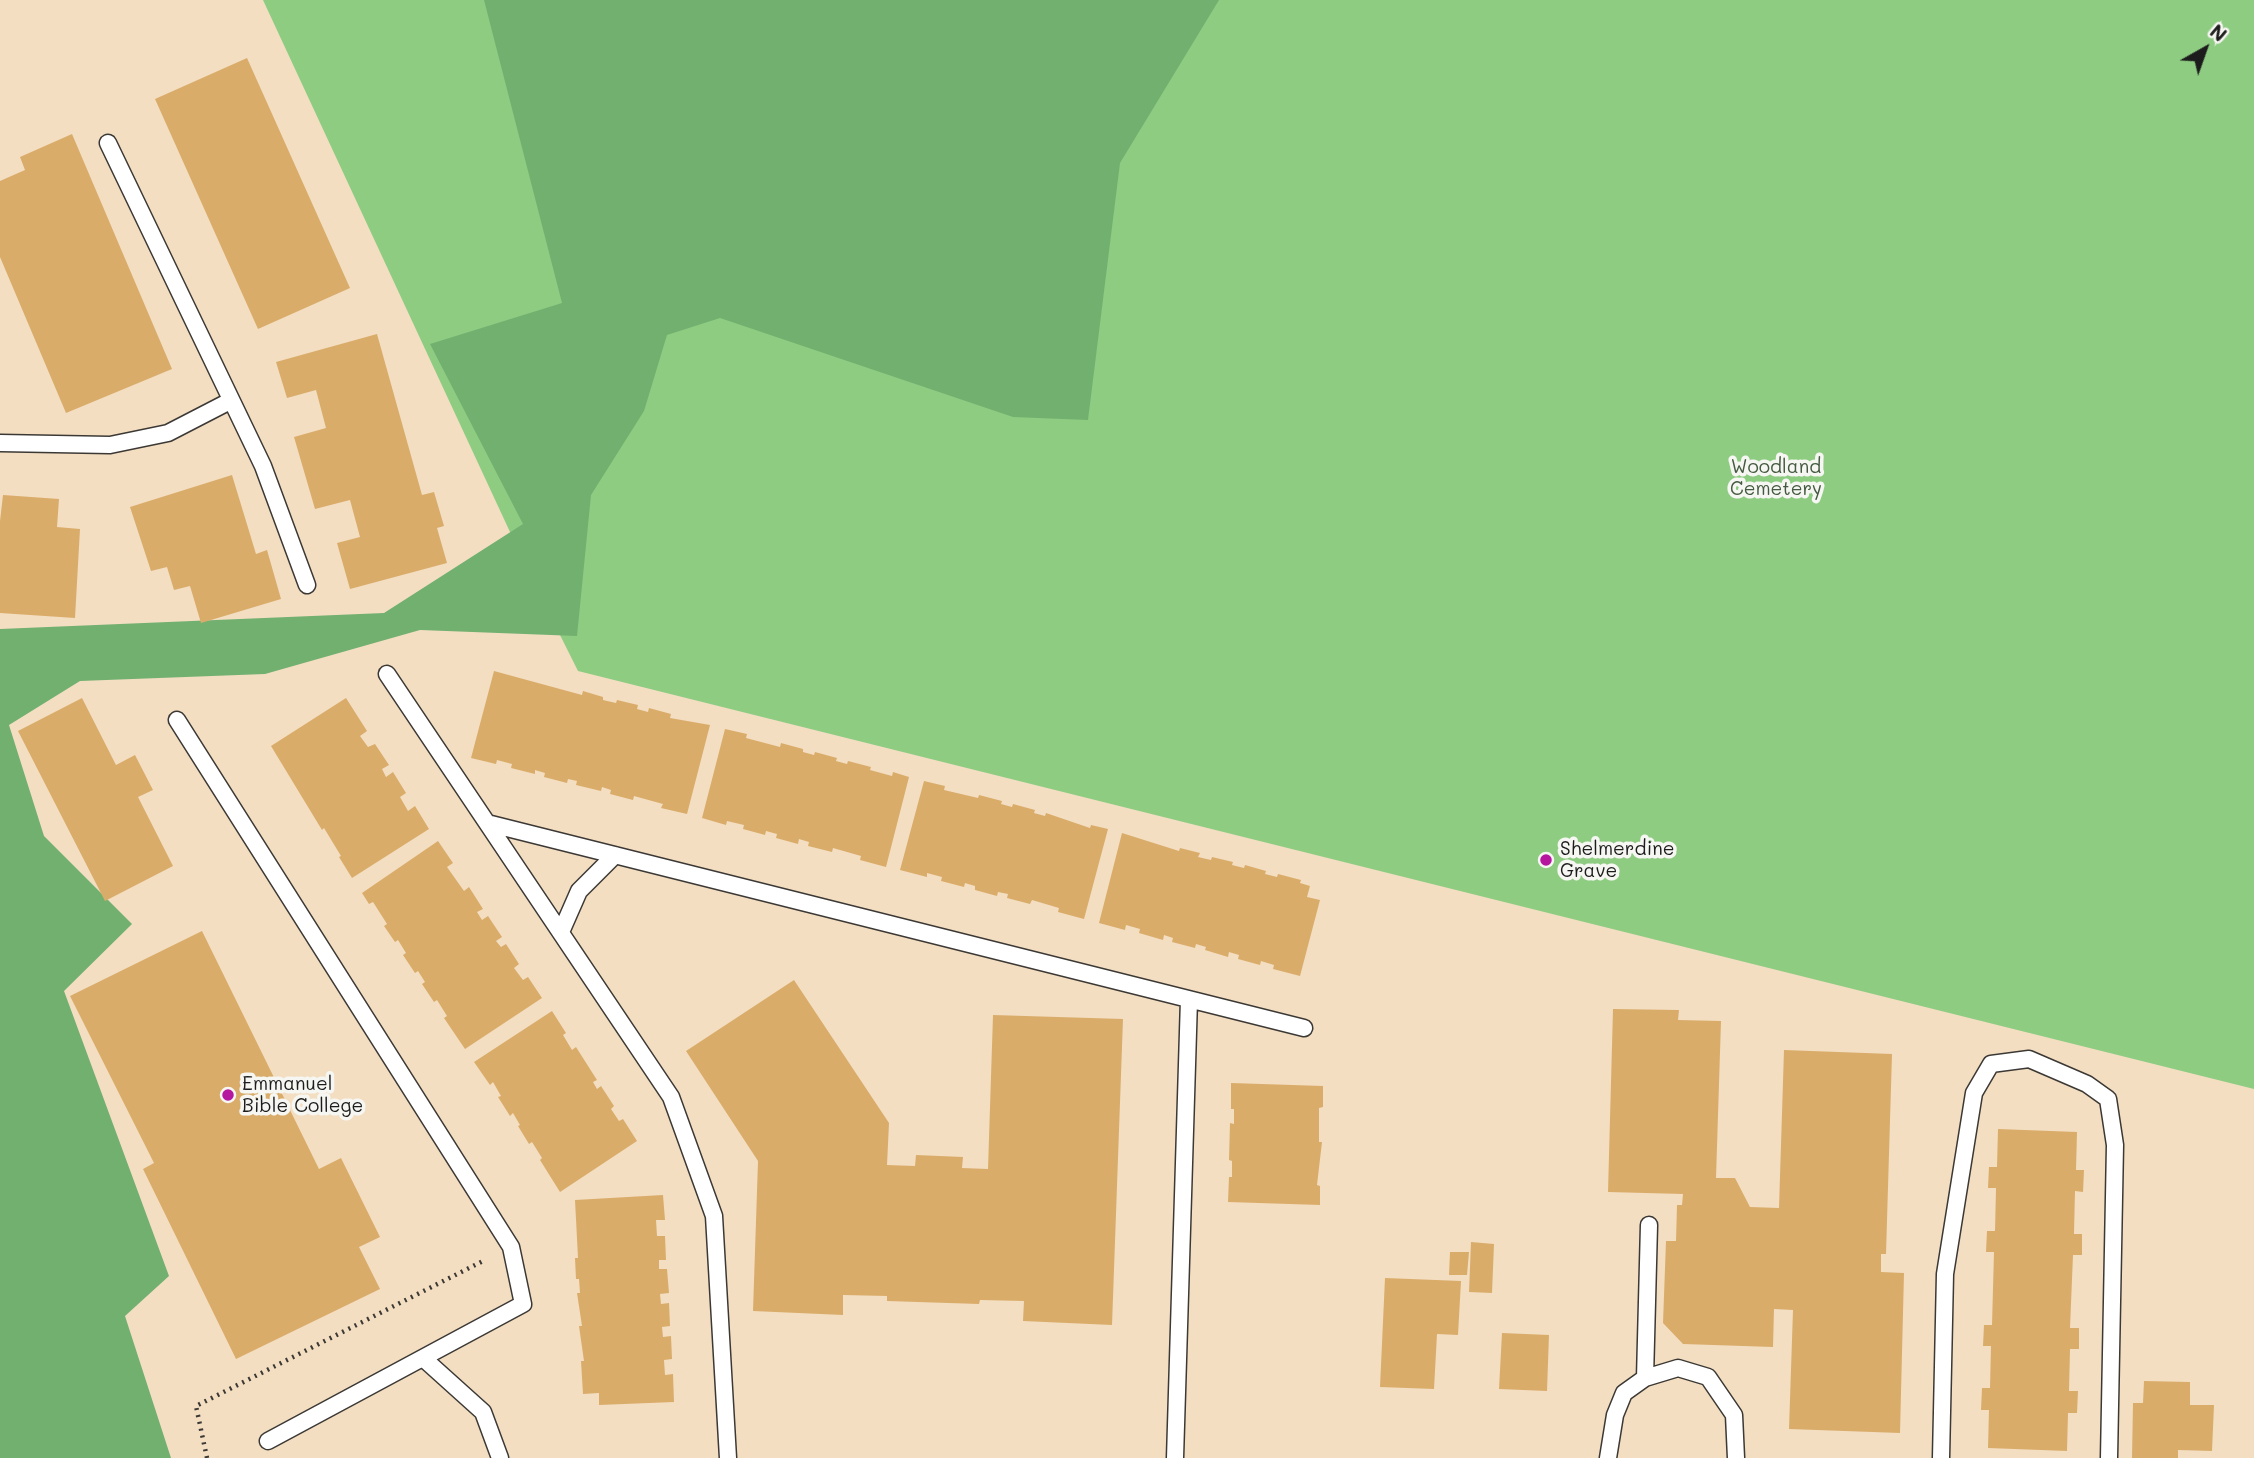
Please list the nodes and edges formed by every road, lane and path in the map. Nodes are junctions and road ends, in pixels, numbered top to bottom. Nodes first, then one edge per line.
1 (108, 143) dead end
2 (230, 401) junction
3 (0, 443) edge
4 (307, 585) dead end
5 (387, 674) dead end
6 (177, 720) dead end
7 (487, 823) junction
8 (615, 855) junction
9 (561, 932) junction
10 (1189, 999) junction
11 (1304, 1028) dead end
12 (1649, 1224) dead end
13 (511, 1248) junction
14 (423, 1357) junction
15 (1645, 1378) junction
16 (268, 1441) dead end
17 (207, 1458) edge
18 (500, 1458) edge
19 (728, 1458) edge
20 (1175, 1458) edge
21 (1608, 1458) edge
22 (1736, 1458) edge
23 (1941, 1458) edge
24 (2109, 1458) edge

1 - 2 lane
2 - 3 lane
2 - 4 lane
5 - 7 lane
6 - 13 lane
7 - 8 lane
7 - 9 lane
8 - 9 lane
8 - 10 lane
9 - 19 lane
10 - 11 lane
10 - 20 lane
12 - 15 lane
13 - 14 lane
13 - 17 path
14 - 16 lane
14 - 18 lane
15 - 21 lane
15 - 22 lane
23 - 24 lane

